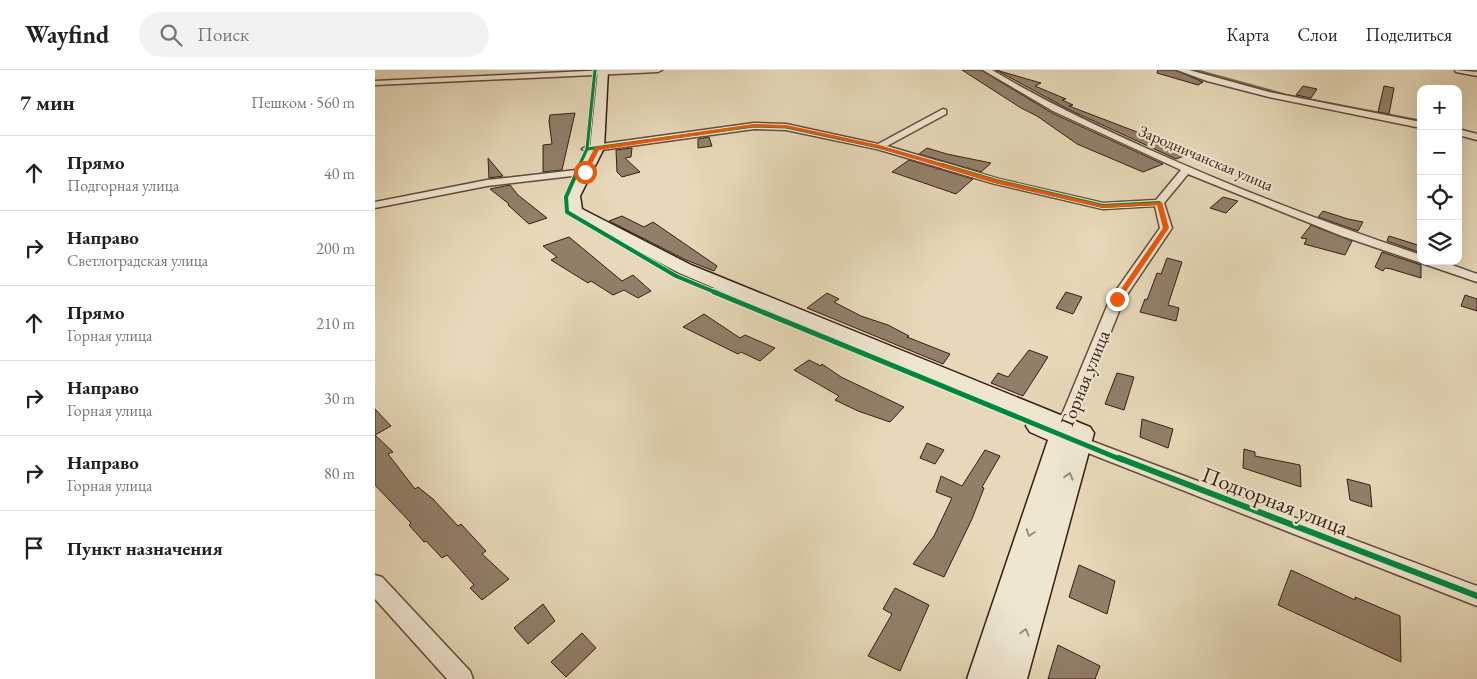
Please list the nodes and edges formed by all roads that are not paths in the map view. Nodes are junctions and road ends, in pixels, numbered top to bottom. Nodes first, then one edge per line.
1 (658, 70) edge
2 (987, 70) edge
3 (1181, 70) edge
4 (1459, 70) edge
5 (599, 71) edge
6 (1477, 74) edge
7 (375, 83) edge
8 (943, 112) dead end
9 (778, 117) dead end
10 (1417, 124) edge
11 (786, 127) junction
12 (1462, 133) edge
13 (1477, 137) edge
14 (874, 146) junction
15 (592, 149) junction
16 (1187, 170) junction
17 (581, 172) junction
18 (1159, 203) junction
19 (375, 205) edge
20 (1417, 258) edge
21 (1440, 265) edge
22 (1477, 278) edge
23 (1072, 435) junction
24 (375, 584) edge
25 (1477, 596) edge
26 (462, 679) edge
27 (983, 679) edge
28 (1011, 679) edge

1 - 5 street
2 - 16 street, Зародничанская улица
3 - 10 street
4 - 6 street
5 - 7 street
5 - 15 street
8 - 14 street
9 - 11 street
11 - 14 street
11 - 15 street
12 - 13 street
14 - 18 street
15 - 17 street
16 - 18 street
16 - 20 street, Зародничанская улица
17 - 19 street
17 - 23 street
18 - 23 street, Горная улица
21 - 22 street
23 - 25 street, Подгорная улица
23 -> 27 street, Горная улица
28 -> 23 street, Горная улица
24 - 26 street

